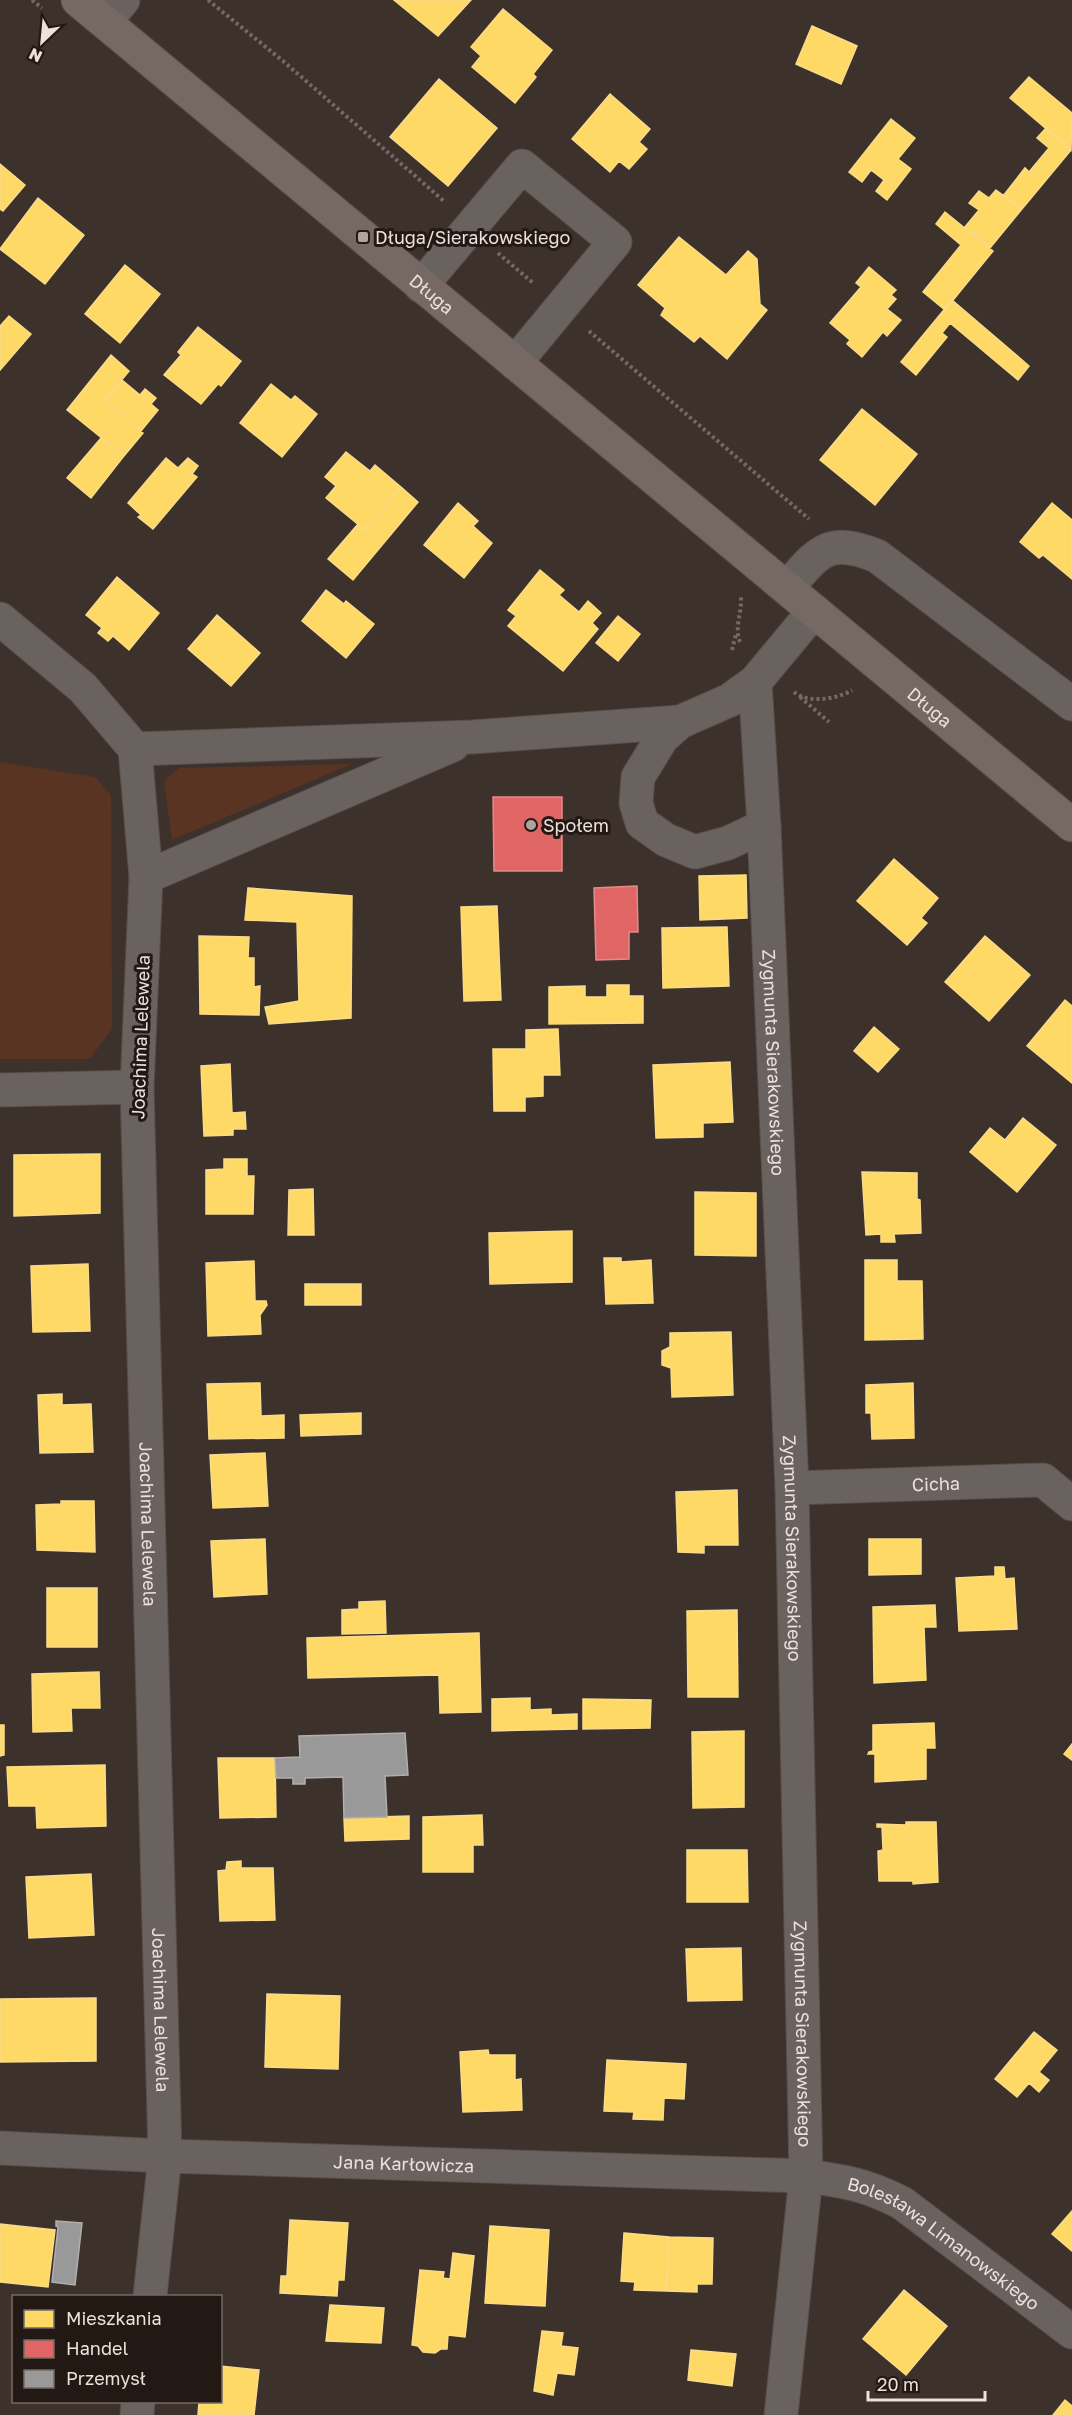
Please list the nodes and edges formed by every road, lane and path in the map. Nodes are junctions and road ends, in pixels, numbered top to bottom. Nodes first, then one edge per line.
1 (78, 0) edge
2 (114, 11) edge
3 (421, 286) junction
4 (515, 363) junction
5 (787, 588) junction
6 (814, 611) junction
7 (0, 619) edge
8 (736, 633) dead end
9 (729, 657) dead end
10 (755, 682) junction
11 (800, 696) dead end
12 (1072, 704) edge
13 (681, 722) junction
14 (828, 722) dead end
15 (472, 737) junction
16 (135, 749) junction
17 (1072, 825) edge
18 (764, 826) junction
19 (146, 877) junction
20 (137, 1087) junction
21 (0, 1090) edge
22 (792, 1488) junction
23 (1072, 1504) edge
24 (0, 2148) edge
25 (165, 2156) junction
26 (806, 2176) junction
27 (150, 2295) edge
28 (1072, 2332) edge
29 (781, 2415) edge

1 - 2 main road, Długa
2 - 3 main road, Długa
3 - 4 main road, Długa
3 - 4 street
4 - 5 main road, Długa
5 - 6 main road, Długa
5 - 12 street
6 - 10 street
6 - 17 main road, Długa
7 - 16 street
8 - 9 path
10 - 13 street
10 - 18 street, Zygmunta Sierakowskiego
11 - 14 path
13 - 15 street
13 - 18 street
15 - 16 street
15 - 19 street
16 - 19 street, Joachima Lelewela
18 - 22 street, Zygmunta Sierakowskiego
19 - 20 street, Joachima Lelewela
20 - 21 street
20 - 25 street, Joachima Lelewela
22 - 23 street, Cicha
22 - 26 street, Zygmunta Sierakowskiego
24 - 25 street, Jana Karłowicza
25 - 26 street, Jana Karłowicza
25 - 27 street, Joachima Lelewela
26 - 28 street, Bolesława Limanowskiego
26 - 29 street, Zygmunta Sierakowskiego

